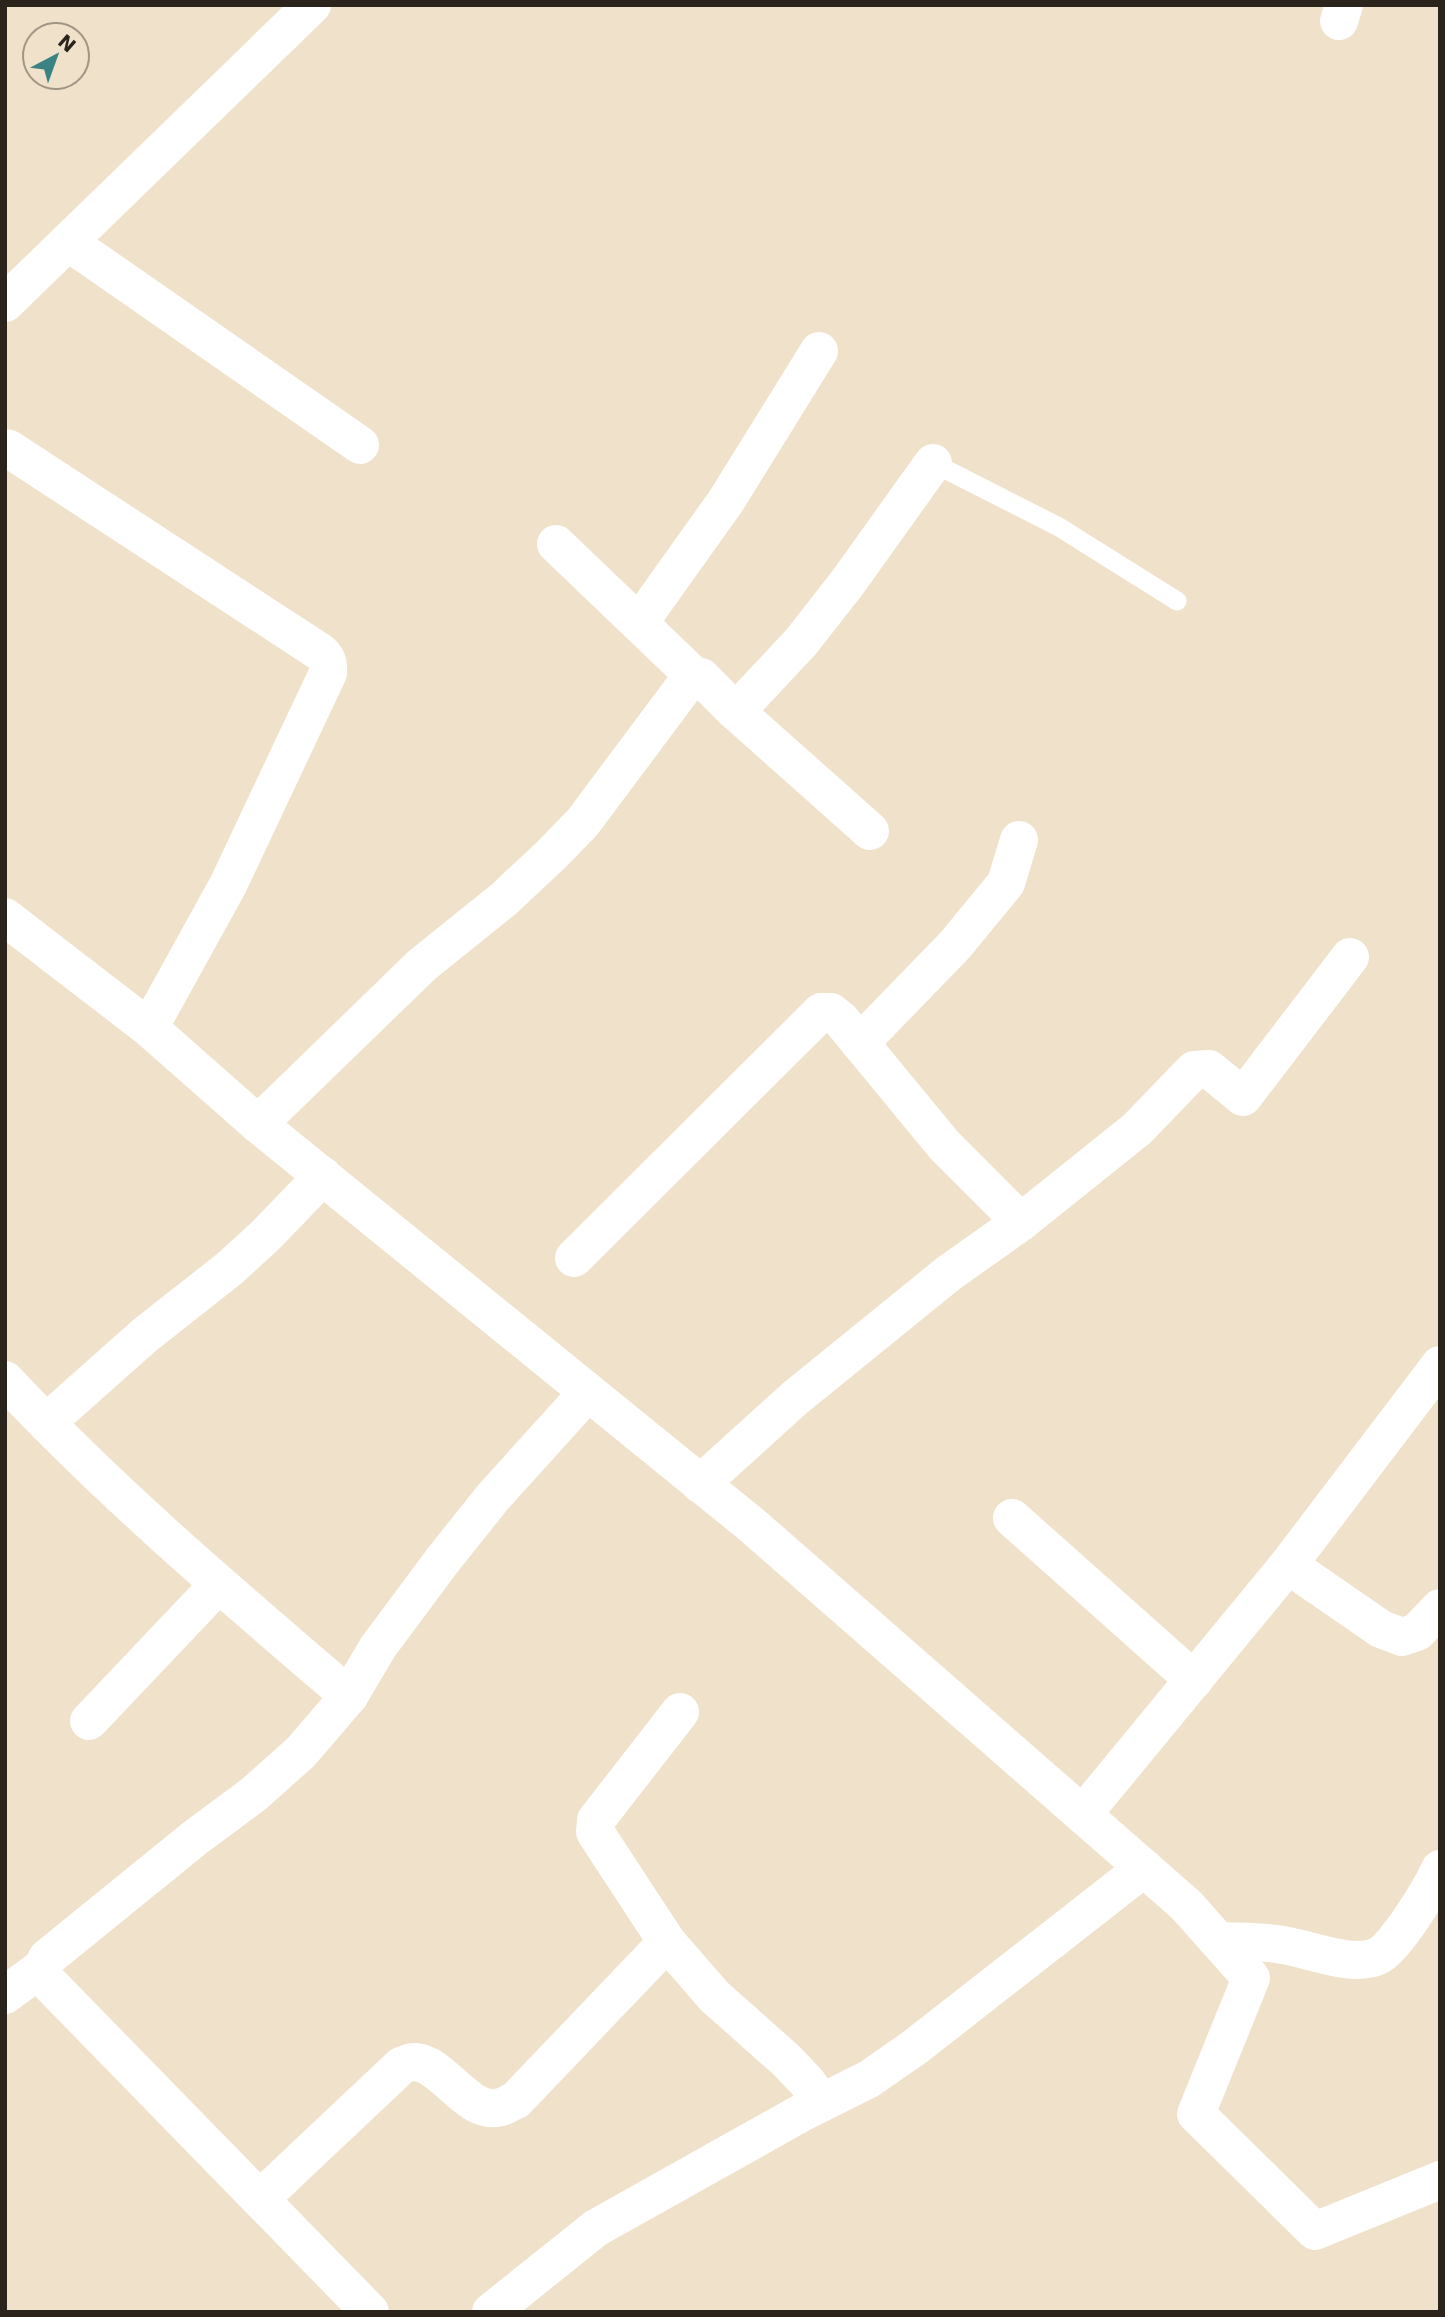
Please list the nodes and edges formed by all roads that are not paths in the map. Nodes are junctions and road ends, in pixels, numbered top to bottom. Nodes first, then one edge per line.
1 (312, 5) edge
2 (68, 242) junction
3 (5, 303) edge
4 (819, 351) dead end
5 (360, 445) dead end
6 (5, 448) edge
7 (933, 463) joint
8 (556, 544) dead end
9 (1177, 601) dead end
10 (639, 623) junction
11 (694, 676) junction
12 (733, 709) junction
13 (870, 831) dead end
14 (1018, 840) dead end
15 (5, 916) edge
16 (1350, 957) dead end
17 (149, 1028) junction
18 (860, 1043) junction
19 (258, 1124) junction
20 (323, 1176) junction
21 (1021, 1222) junction
22 (574, 1258) dead end
23 (1440, 1365) edge
24 (5, 1380) edge
25 (588, 1392) junction
26 (46, 1423) junction
27 (701, 1484) junction
28 (1012, 1518) dead end
29 (1288, 1565) junction
30 (219, 1584) junction
31 (1440, 1608) edge
32 (1194, 1679) junction
33 (349, 1696) junction
34 (680, 1712) dead end
35 (89, 1721) dead end
36 (1083, 1814) junction
37 (1144, 1868) junction
38 (1440, 1869) edge
39 (1218, 1941) junction
40 (667, 1942) junction
41 (43, 1967) junction
42 (5, 1994) edge
43 (822, 2102) junction
44 (1440, 2180) edge
45 (260, 2199) junction
46 (502, 2309) edge
47 (370, 2312) edge

1 - 2 street
2 - 3 street
2 - 5 street
4 - 10 street
6 - 17 street
7 - 9 lane
7 - 12 street
8 - 10 street
10 - 11 street
11 - 12 street
11 - 19 street
12 - 13 street
14 - 18 street
15 - 17 street
16 - 21 street
17 - 19 street
18 - 21 street
18 - 22 street
19 - 20 street
20 - 25 street
20 - 26 street
21 - 27 street
23 - 29 street
24 - 26 street
25 - 27 street
25 - 33 street
26 - 30 street
27 - 36 street
28 - 32 street
29 - 31 street
29 - 32 street
30 - 33 street
30 - 35 street
32 - 36 street
33 - 41 street
34 - 40 street
36 - 37 street
37 - 39 street
37 - 43 street
38 - 39 street
39 - 44 street
40 - 43 street
40 - 45 street
41 - 42 street
41 - 45 street
43 - 46 street
45 - 47 street

